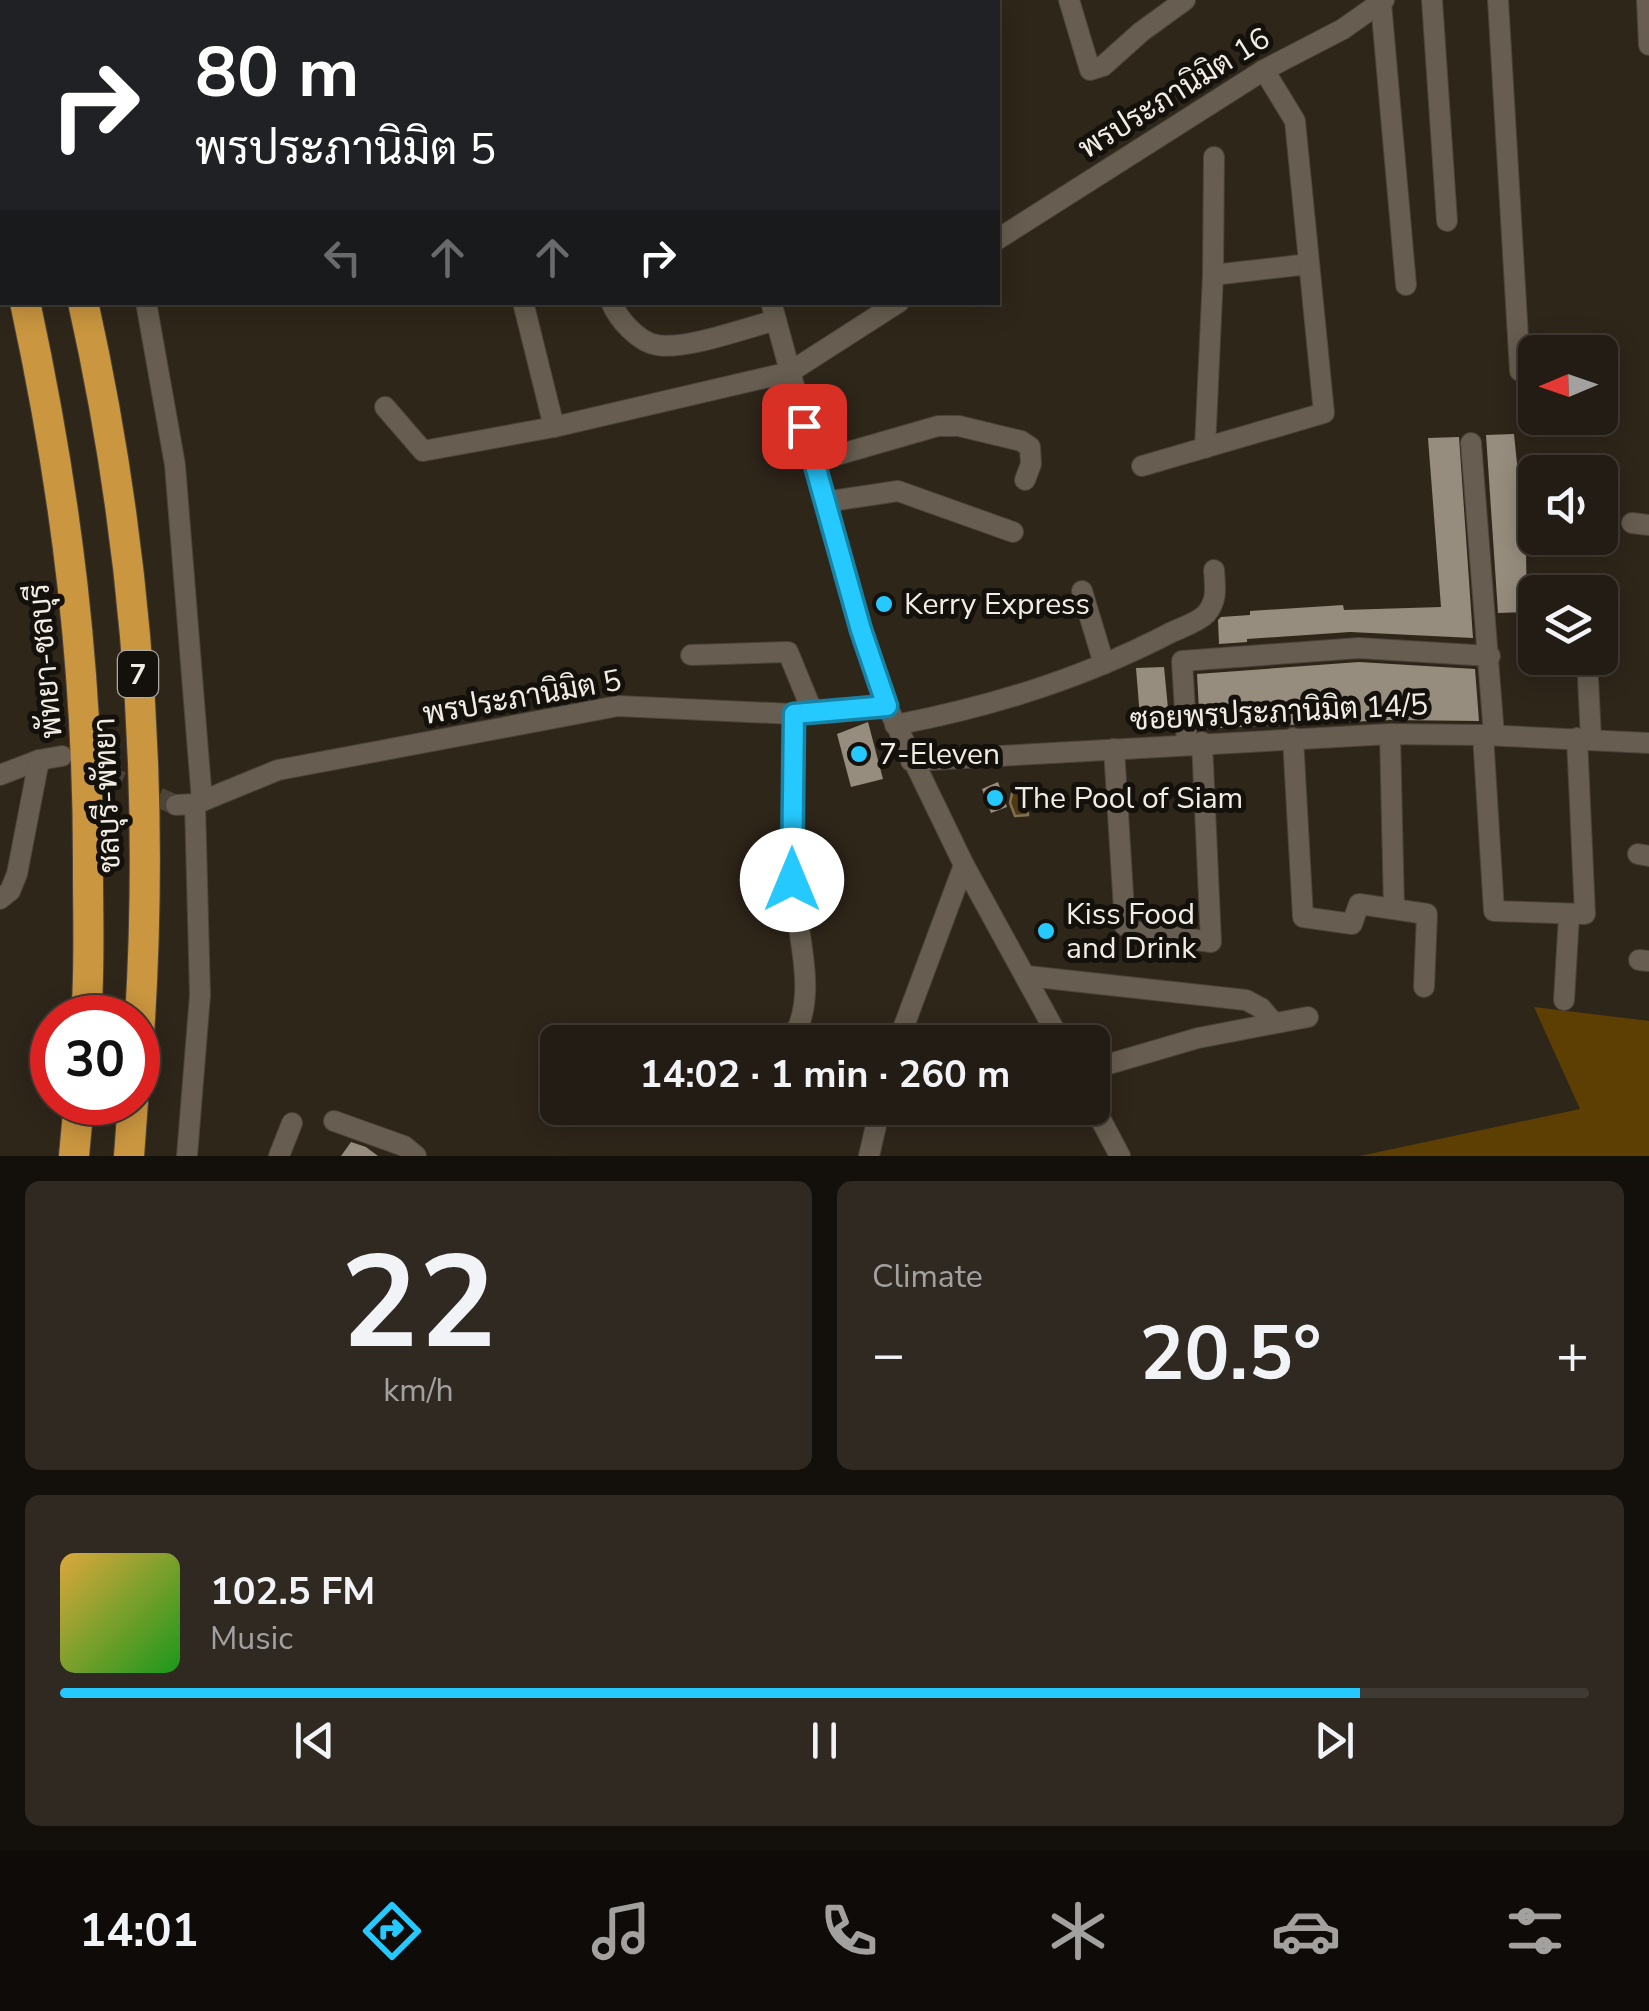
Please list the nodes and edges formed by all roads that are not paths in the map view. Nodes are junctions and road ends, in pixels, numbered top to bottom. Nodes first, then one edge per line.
1 (1186, 0) edge
2 (1432, 0) edge
3 (1498, 0) edge
4 (1647, 0) edge
5 (1382, 1) edge
6 (1077, 3) edge
7 (1649, 45) edge
8 (1264, 70) junction
9 (1214, 157) dead end
10 (1447, 221) dead end
11 (1000, 238) edge
12 (1309, 264) junction
13 (1214, 275) junction
14 (1406, 285) dead end
15 (26, 305) edge
16 (85, 305) edge
17 (147, 305) edge
18 (524, 305) edge
19 (612, 305) edge
20 (893, 305) edge
21 (774, 311) edge
22 (1518, 337) edge
23 (790, 372) junction
24 (384, 407) dead end
25 (554, 427) junction
26 (1471, 443) dead end
27 (1205, 448) junction
28 (814, 462) junction
29 (1142, 466) dead end
30 (1025, 480) dead end
31 (826, 502) junction
32 (1013, 532) dead end
33 (1214, 570) dead end
34 (1082, 592) dead end
35 (691, 654) dead end
36 (1490, 656) junction
37 (1104, 664) junction
38 (1586, 675) edge
39 (804, 714) junction
40 (891, 715) junction
41 (1390, 734) junction
42 (1489, 735) junction
43 (1293, 738) junction
44 (1584, 739) junction
45 (1194, 743) junction
46 (1649, 743) edge
47 (1114, 749) junction
48 (62, 756) tunnel mouth
49 (39, 760) junction
50 (911, 761) junction
51 (0, 775) edge
52 (191, 803) junction
53 (964, 865) junction
54 (0, 899) edge
55 (1394, 908) junction
56 (1569, 916) junction
57 (1026, 976) junction
58 (1424, 987) dead end
59 (86, 995) edge
60 (142, 995) edge
61 (1564, 1000) dead end
62 (1308, 1017) dead end
63 (1274, 1022) junction
64 (799, 1025) edge
65 (904, 1025) edge
66 (1052, 1025) edge
67 (1110, 1063) edge
68 (334, 1121) dead end
69 (292, 1123) dead end
70 (76, 1125) edge
71 (132, 1125) edge
72 (876, 1125) edge
73 (1103, 1125) edge
74 (74, 1156) edge
75 (130, 1156) edge
76 (186, 1156) edge
77 (279, 1156) edge
78 (416, 1156) edge
79 (869, 1156) edge
80 (1120, 1156) edge

1 - 6 street
2 - 10 street
3 - 22 street
4 - 7 street
5 - 8 street, พรประภานิมิต 16
5 - 14 street
8 - 11 street, พรประภานิมิต 16
8 - 12 street
9 - 13 street
12 - 13 street
12 - 27 street
13 - 27 street
15 - 59 highway, พัทยา-ชลบุรี / 7
16 - 60 highway, ชลบุรี-พัทยา / 7
17 - 52 street
18 - 25 street
19 - 21 street
20 - 23 street
21 - 23 street
23 - 25 street
23 - 28 street
24 - 25 street
26 - 36 street
27 - 29 street
28 - 30 street
28 - 31 street
31 - 32 street
31 - 40 street
33 - 37 street, พรประภานิมิต 5
34 - 37 street
35 - 39 street
36 - 42 street
36 - 45 street
37 - 40 street, พรประภานิมิต 5
38 - 44 street
39 - 40 street, พรประภานิมิต 5
39 - 52 street, พรประภานิมิต 5
39 - 64 street
40 - 50 street
41 - 42 street, ซอยพรประภานิมิต 14/5
41 - 43 street, ซอยพรประภานิมิต 14/5
41 - 55 street
42 - 44 street, ซอยพรประภานิมิต 14/5
42 - 56 street
43 - 45 street, ซอยพรประภานิมิต 14/5
43 - 55 street
44 - 46 street, ซอยพรประภานิมิต 14/5
44 - 56 street
45 - 47 street, ซอยพรประภานิมิต 14/5
45 - 47 street
47 - 50 street, ซอยพรประภานิมิต 14/5
48 - 49 street
49 - 51 street
49 - 54 street
50 - 53 street
52 - 76 street
53 - 57 street
53 - 65 street
55 - 58 street
56 - 61 street
57 - 63 street
57 - 66 street
62 - 63 street
63 - 67 street
68 - 78 street
69 - 77 street
70 - 74 highway
71 - 75 highway
72 - 79 street
73 - 80 street

